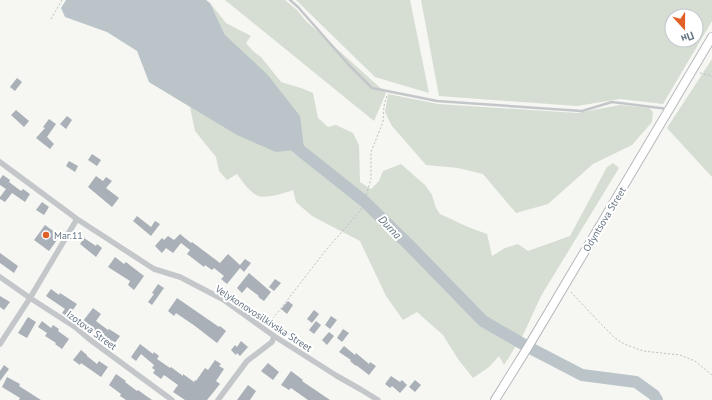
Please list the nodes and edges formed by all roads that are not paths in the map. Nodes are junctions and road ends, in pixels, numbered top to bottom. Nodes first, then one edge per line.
1 (290, 0) edge
2 (712, 37) edge
3 (669, 109) junction
4 (0, 162) edge
5 (77, 219) junction
6 (0, 277) edge
7 (30, 298) junction
8 (274, 336) junction
9 (0, 344) edge
10 (172, 400) edge
11 (218, 400) edge
12 (378, 400) edge
13 (495, 400) edge

1 - 3 lane
2 - 3 main road, Odyntsova Street
3 - 13 main road, Odyntsova Street
4 - 5 street, Velykonovosilkivska Street
5 - 7 street
5 - 8 street, Velykonovosilkivska Street
6 - 7 street, Izotova Street
7 - 9 street
7 - 10 street, Izotova Street
8 - 11 street
8 - 12 street, Velykonovosilkivska Street

